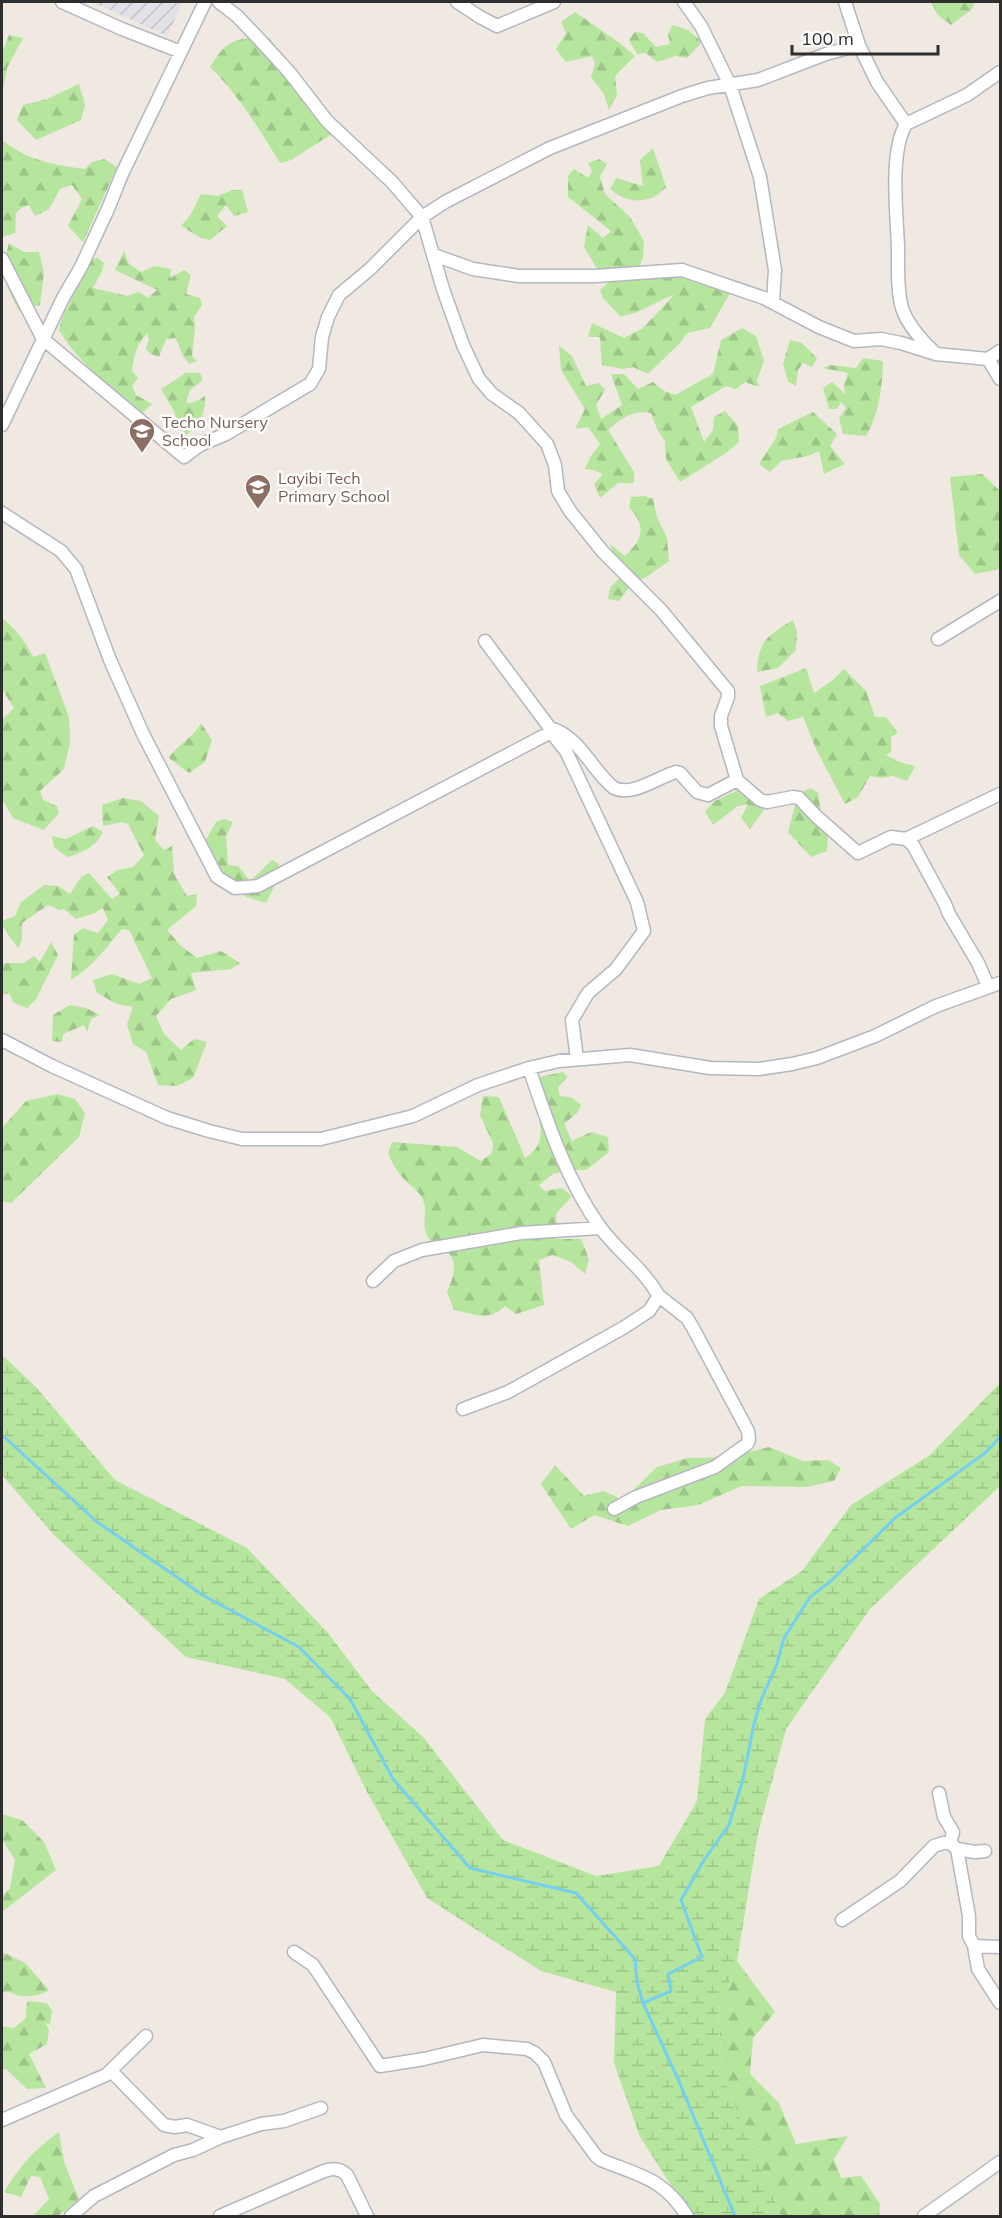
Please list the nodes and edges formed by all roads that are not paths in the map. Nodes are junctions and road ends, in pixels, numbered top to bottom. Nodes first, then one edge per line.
1 (62, 2) edge
2 (205, 2) edge
3 (219, 2) edge
4 (457, 2) edge
5 (554, 2) edge
6 (684, 2) edge
7 (845, 2) edge
8 (859, 45) junction
9 (181, 52) junction
10 (1000, 72) edge
11 (730, 85) junction
12 (906, 124) junction
13 (422, 217) junction
14 (434, 255) junction
15 (2, 259) edge
16 (772, 302) junction
17 (43, 339) junction
18 (1000, 351) edge
19 (936, 354) junction
20 (988, 359) junction
21 (1000, 379) edge
22 (2, 425) edge
23 (2, 513) edge
24 (1000, 601) edge
25 (938, 639) dead end
26 (485, 641) dead end
27 (737, 780) junction
28 (1000, 794) edge
29 (906, 839) junction
30 (1000, 983) edge
31 (988, 986) junction
32 (2, 1040) edge
33 (577, 1059) junction
34 (529, 1068) junction
35 (600, 1228) junction
36 (373, 1281) dead end
37 (659, 1296) junction
38 (463, 1409) dead end
39 (614, 1509) dead end
40 (939, 1793) dead end
41 (954, 1846) junction
42 (985, 1851) dead end
43 (842, 1920) dead end
44 (974, 1946) junction
45 (1000, 1947) edge
46 (294, 1952) dead end
47 (1000, 2003) edge
48 (146, 2036) dead end
49 (111, 2071) junction
50 (321, 2108) dead end
51 (2, 2120) edge
52 (221, 2137) junction
53 (1000, 2162) edge
54 (71, 2217) edge
55 (220, 2217) edge
56 (367, 2217) edge
57 (687, 2217) edge
58 (924, 2217) edge

1 - 9 street
2 - 9 street
3 - 13 street
4 - 5 street
6 - 11 street
7 - 8 street
8 - 11 street
8 - 12 street
9 - 17 street
10 - 12 street
11 - 13 street
11 - 16 street
12 - 19 street
13 - 14 street
13 - 17 street
14 - 16 street
14 - 27 street
15 - 17 street
16 - 19 street
17 - 22 street
18 - 20 street
19 - 20 street
20 - 21 street
23 - 33 street
24 - 25 street
26 - 27 street
27 - 29 street
28 - 29 street
29 - 31 street
30 - 31 street
31 - 33 street
32 - 34 street
33 - 34 street
34 - 35 street
35 - 36 street
35 - 37 street
37 - 38 street
37 - 39 street
40 - 41 street
41 - 42 street
41 - 43 street
41 - 44 street
44 - 45 street
44 - 47 street
46 - 57 street
48 - 49 street
49 - 51 street
49 - 52 street
50 - 52 street
52 - 54 street
53 - 58 street
55 - 56 street

